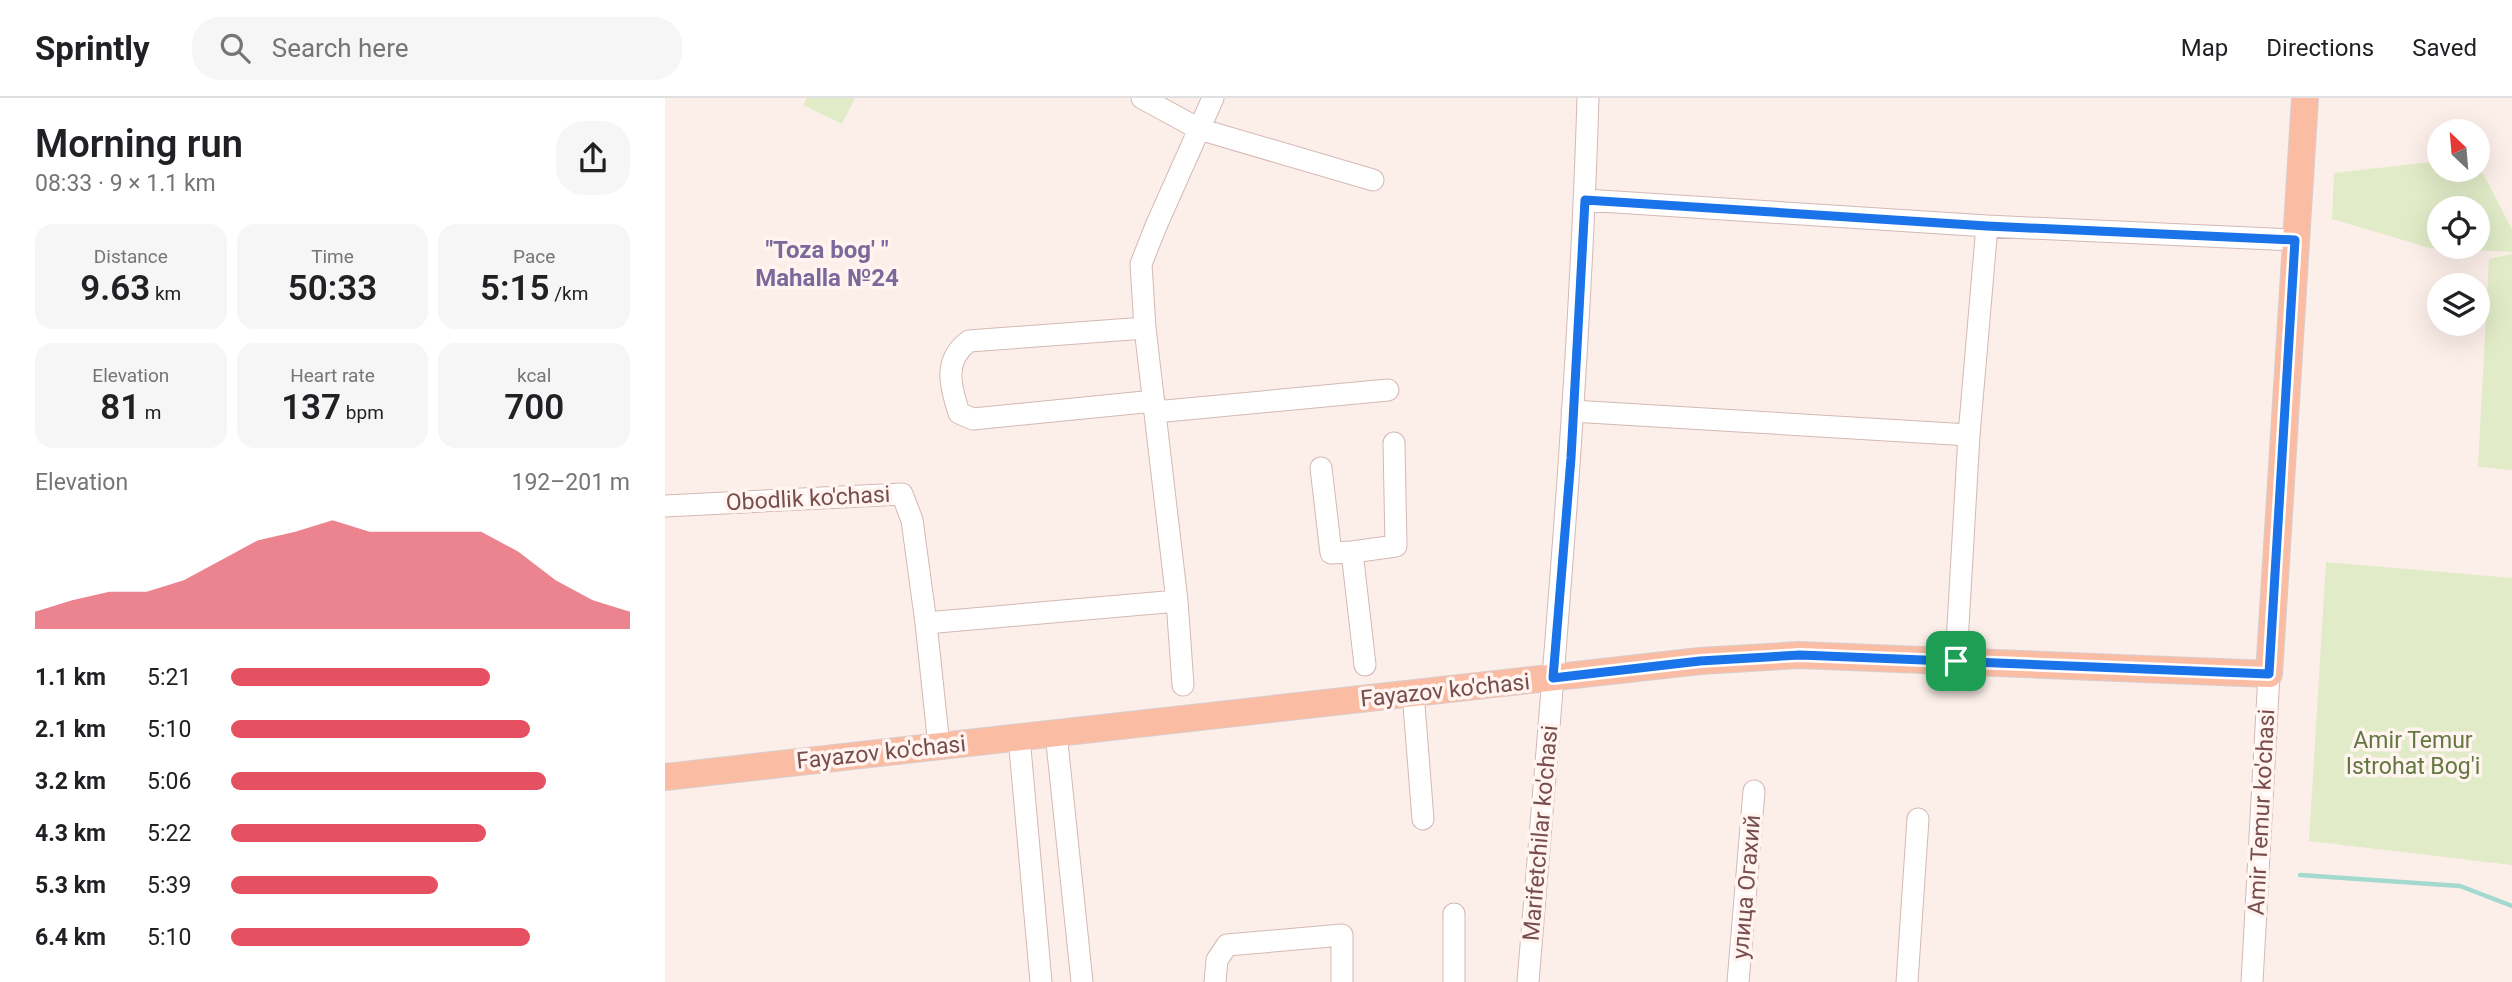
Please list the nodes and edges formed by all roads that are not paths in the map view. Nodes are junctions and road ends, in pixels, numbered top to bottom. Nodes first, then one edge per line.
1 (1142, 98) edge
2 (1213, 98) edge
3 (1588, 98) edge
4 (2305, 98) edge
5 (1199, 129) junction
6 (1373, 180) dead end
7 (1585, 200) junction
8 (1987, 226) junction
9 (2295, 240) junction
10 (1145, 328) junction
11 (1388, 390) dead end
12 (1155, 406) junction
13 (1572, 411) junction
14 (1969, 435) junction
15 (1394, 443) dead end
16 (1321, 468) dead end
17 (665, 506) edge
18 (1352, 552) junction
19 (1177, 601) junction
20 (926, 623) junction
21 (1956, 661) junction
22 (1365, 665) dead end
23 (2269, 674) junction
24 (1553, 678) junction
25 (1183, 685) dead end
26 (1413, 693) junction
27 (1056, 733) junction
28 (1019, 737) junction
29 (939, 746) junction
30 (665, 777) edge
31 (1754, 792) dead end
32 (1423, 819) dead end
33 (1918, 819) dead end
34 (1454, 914) dead end
35 (1041, 982) edge
36 (1082, 982) edge
37 (1215, 982) edge
38 (1342, 982) edge
39 (1454, 982) edge
40 (1528, 982) edge
41 (1738, 982) edge
42 (1907, 982) edge
43 (2252, 982) edge

1 - 5 street
2 - 5 street
3 - 7 street, Marifetchilar ko'chasi
4 - 9 main road, Amir Temur ko'chasi
5 - 6 street
5 - 10 street
7 - 8 street
7 - 13 street, Marifetchilar ko'chasi
8 - 9 street
8 - 14 street
9 - 23 main road, Amir Temur ko'chasi
10 - 12 street
10 - 12 street
11 - 12 street
12 - 19 street
13 - 14 street
13 - 24 street, Marifetchilar ko'chasi
14 - 21 street
15 - 18 street
16 - 18 street
17 - 20 street, Obodlik ko'chasi
18 - 22 street
19 - 20 street
19 - 25 street
20 - 29 street, Obodlik ko'chasi
21 - 23 main road, Fayazov ko'chasi
21 - 24 main road, Fayazov ko'chasi
23 - 43 street, Amir Temur ko'chasi
24 - 26 main road, Fayazov ko'chasi
24 - 40 street, Marifetchilar ko'chasi
26 - 27 main road, Fayazov ko'chasi
26 - 32 street
27 - 28 main road, Fayazov ko'chasi
27 - 36 street
28 - 29 main road, Fayazov ko'chasi
28 - 35 street
29 - 30 main road, Fayazov ko'chasi
31 - 41 street, улица Огахий
33 - 42 street
34 - 39 street
37 - 38 street

